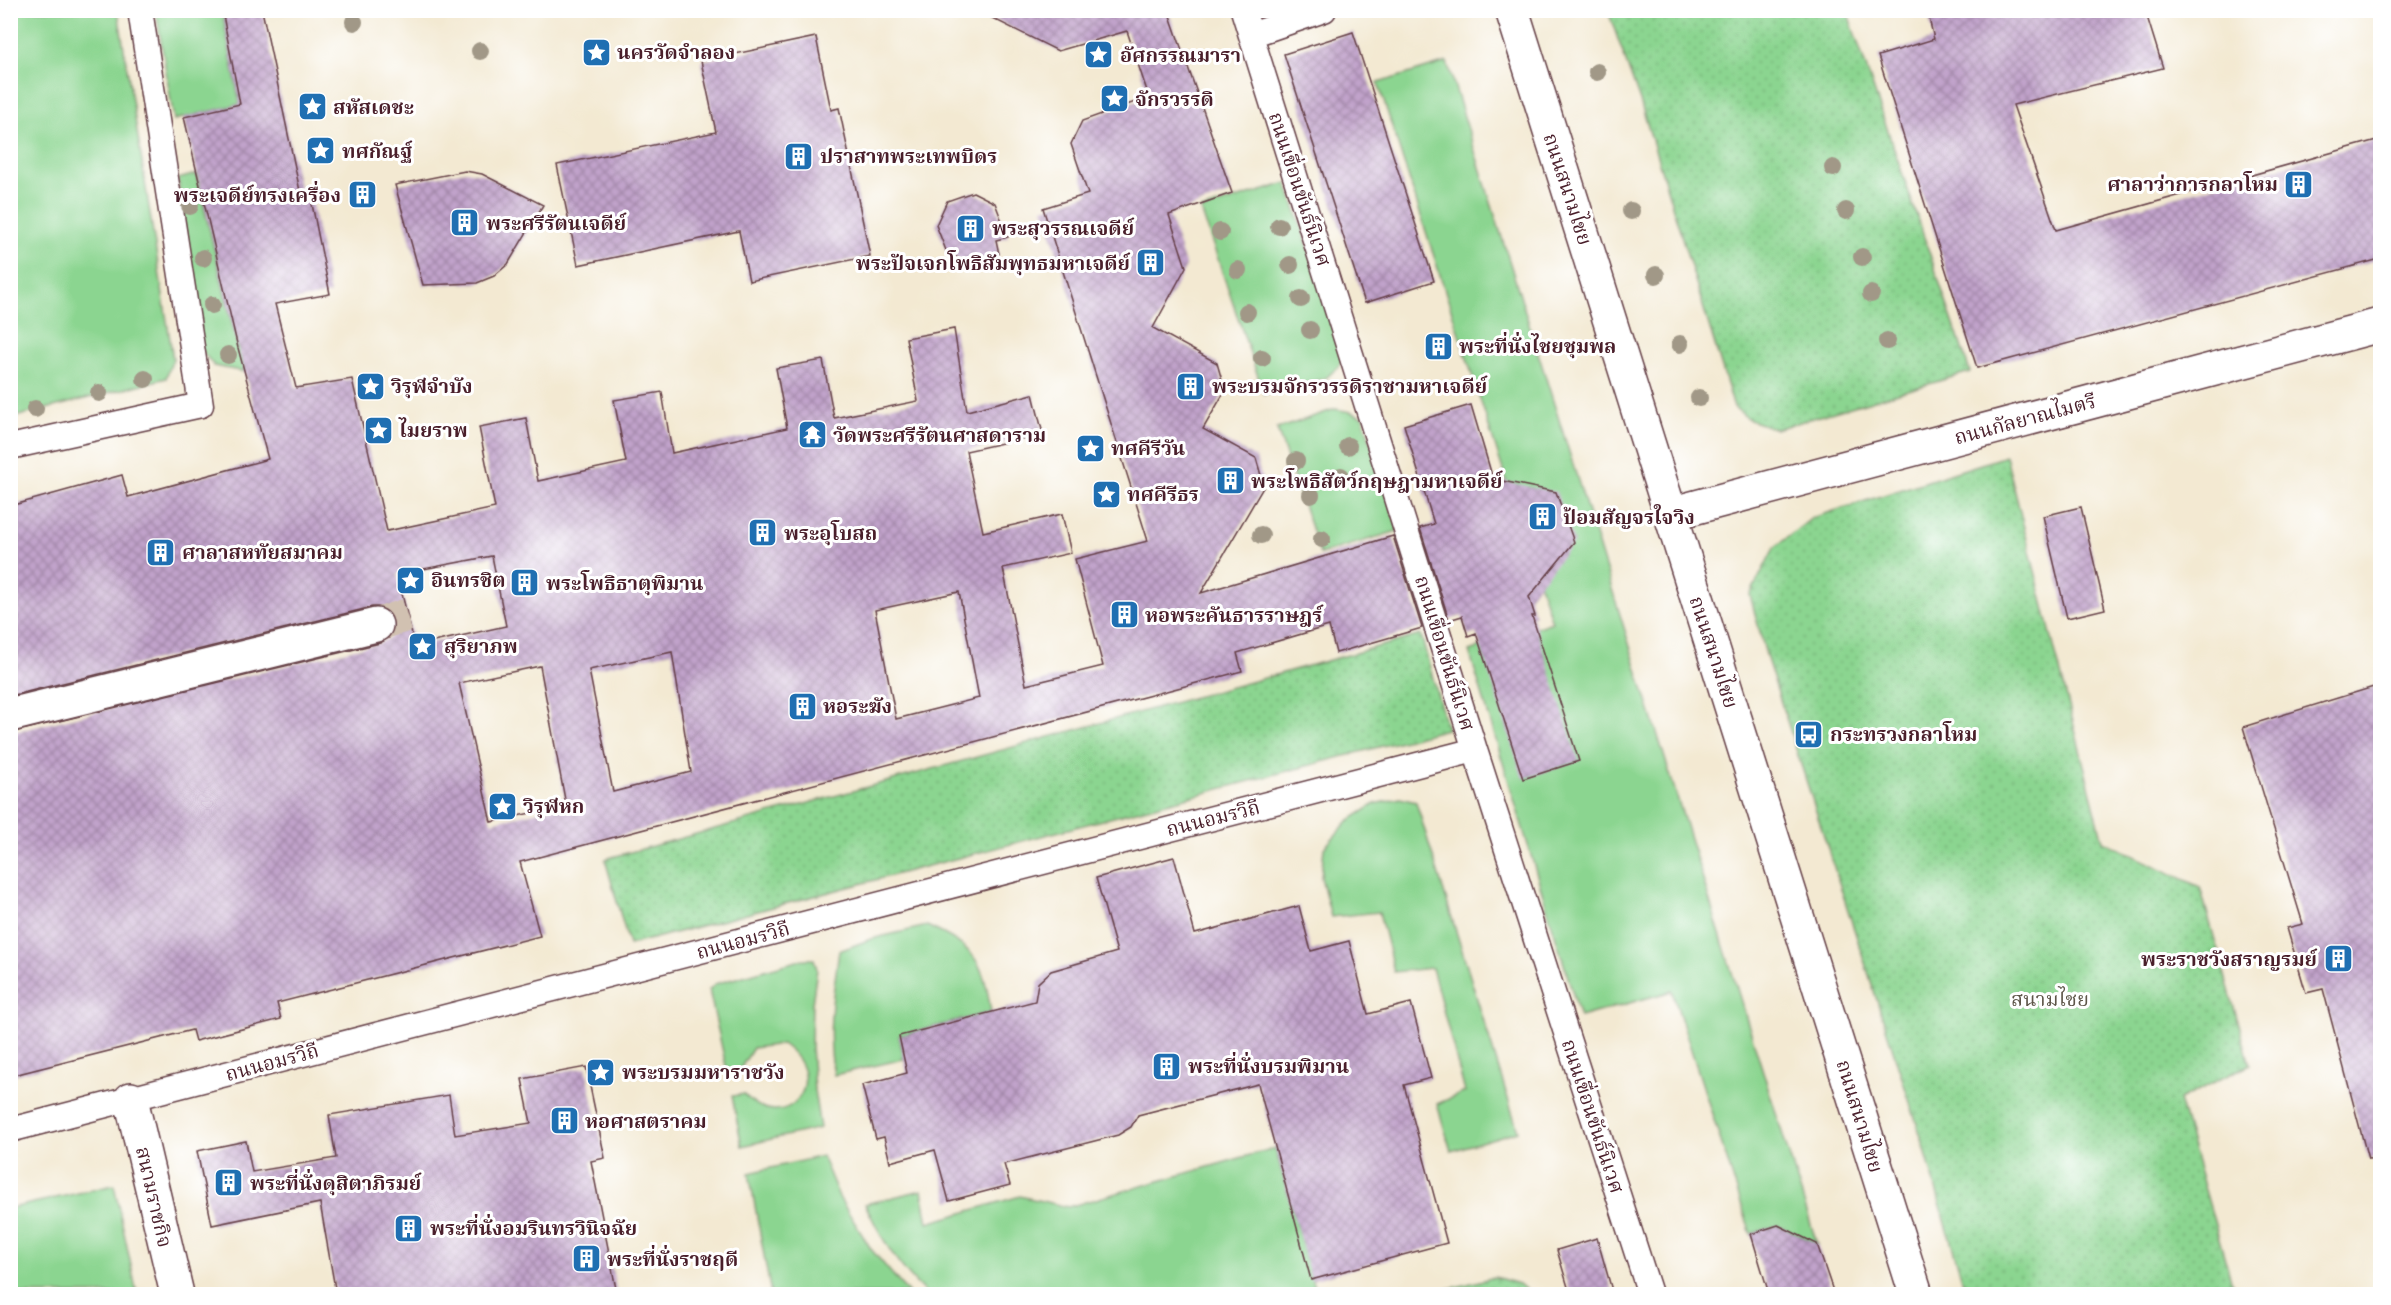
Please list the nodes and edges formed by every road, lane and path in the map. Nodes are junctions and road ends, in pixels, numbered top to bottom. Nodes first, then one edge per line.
1 (140, 10) edge
2 (1243, 10) edge
3 (1324, 10) edge
4 (1512, 10) edge
5 (1251, 35) junction
6 (2380, 325) edge
7 (10, 447) edge
8 (1670, 514) junction
9 (376, 625) tunnel mouth
10 (10, 715) edge
11 (1475, 750) junction
12 (131, 1099) junction
13 (10, 1130) edge
14 (177, 1294) edge
15 (1650, 1294) edge
16 (1916, 1294) edge

1 - 7 lane
2 - 5 lane, ถนนเขื่อนขันธ์นิเวศ
3 - 5 lane
4 - 8 main road, ถนนสนามไชย
5 - 11 lane, ถนนเขื่อนขันธ์นิเวศ
6 - 8 main road, ถนนกัลยาณไมตรี
8 - 16 main road, ถนนสนามไชย
9 - 10 main road
11 - 12 lane, ถนนอมรวิถี
11 - 15 lane, ถนนเขื่อนขันธ์นิเวศ
12 - 13 lane, ถนนอมรวิถี
12 - 14 main road, สนามราชกิจ

